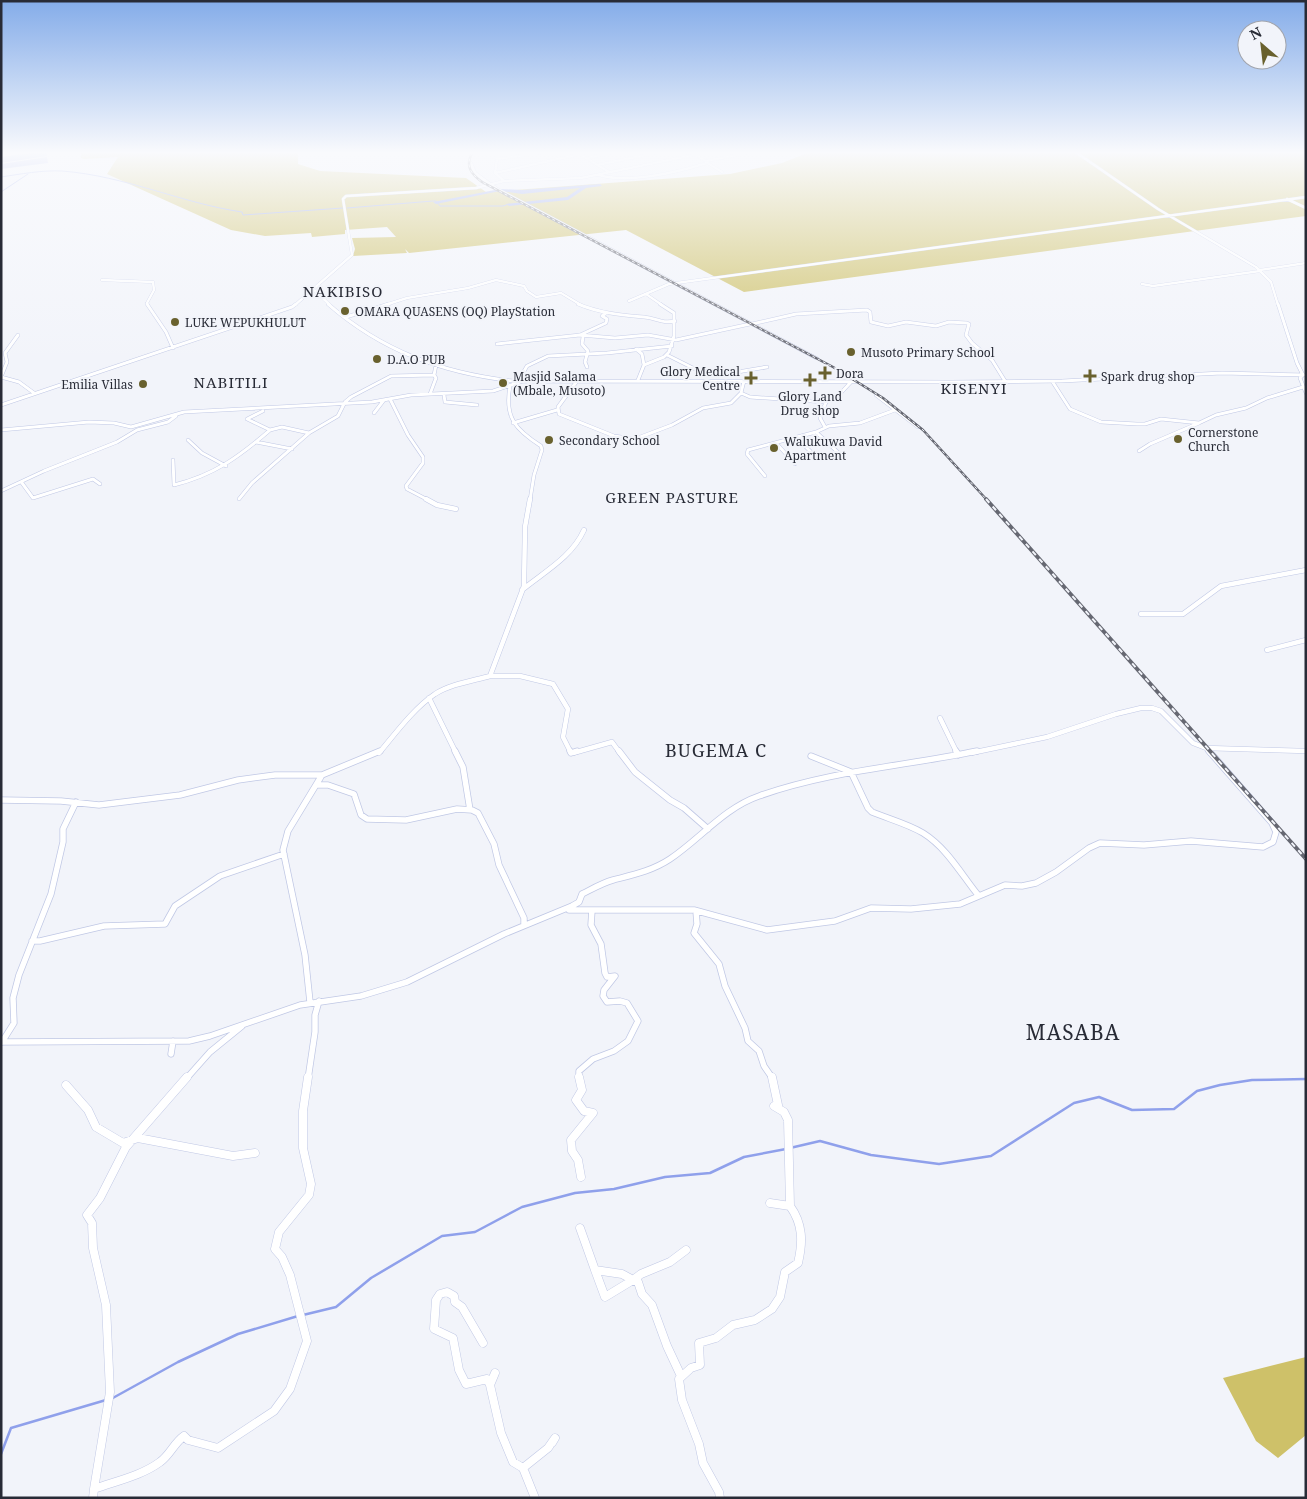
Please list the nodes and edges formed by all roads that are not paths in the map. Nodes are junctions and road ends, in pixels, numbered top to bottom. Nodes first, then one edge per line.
1 (348, 223) edge
2 (560, 223) edge
3 (1111, 223) edge
4 (1180, 223) edge
5 (1306, 263) edge
6 (1260, 270) junction
7 (102, 280) dead end
8 (676, 284) junction
9 (1142, 284) dead end
10 (314, 290) junction
11 (646, 294) junction
12 (629, 301) dead end
13 (606, 312) junction
14 (346, 317) junction
15 (674, 321) junction
16 (751, 324) junction
17 (18, 334) dead end
18 (582, 336) junction
19 (673, 340) junction
20 (497, 344) dead end
21 (672, 346) junction
22 (173, 348) junction
23 (634, 348) junction
24 (588, 354) junction
25 (667, 355) junction
26 (816, 358) dead end
27 (436, 365) junction
28 (644, 365) junction
29 (587, 367) dead end
30 (767, 368) dead end
31 (434, 375) junction
32 (1305, 375) edge
33 (1, 377) edge
34 (576, 380) junction
35 (638, 380) junction
36 (523, 381) junction
37 (744, 381) junction
38 (851, 381) junction
39 (1005, 381) junction
40 (1052, 382) junction
41 (510, 386) junction
42 (1303, 387) junction
43 (741, 392) junction
44 (1306, 393) edge
45 (34, 394) junction
46 (430, 394) junction
47 (876, 394) dead end
48 (444, 395) junction
49 (390, 399) junction
50 (384, 400) junction
51 (345, 402) junction
52 (826, 402) junction
53 (1, 405) edge
54 (478, 405) dead end
55 (266, 409) junction
56 (557, 410) junction
57 (895, 410) junction
58 (181, 413) junction
59 (374, 413) dead end
60 (513, 423) junction
61 (1199, 423) junction
62 (825, 427) junction
63 (918, 427) dead end
64 (1, 430) edge
65 (270, 430) junction
66 (816, 432) junction
67 (309, 433) junction
68 (796, 437) junction
69 (188, 440) dead end
70 (256, 442) junction
71 (776, 443) junction
72 (292, 449) junction
73 (1139, 451) dead end
74 (843, 457) dead end
75 (818, 459) dead end
76 (173, 460) dead end
77 (795, 464) dead end
78 (226, 466) junction
79 (765, 476) dead end
80 (22, 483) junction
81 (100, 484) dead end
82 (1, 491) edge
83 (239, 498) dead end
84 (456, 509) dead end
85 (584, 530) dead end
86 (1306, 570) edge
87 (522, 590) junction
88 (1141, 614) dead end
89 (1306, 640) edge
90 (1267, 650) dead end
91 (490, 676) junction
92 (430, 698) junction
93 (940, 718) dead end
94 (1206, 748) junction
95 (1306, 751) edge
96 (958, 755) junction
97 (811, 756) dead end
98 (851, 772) junction
99 (322, 774) junction
100 (316, 785) junction
101 (1, 800) edge
102 (76, 802) junction
103 (470, 810) junction
104 (708, 829) junction
105 (284, 854) junction
106 (978, 895) junction
107 (563, 910) junction
108 (592, 910) junction
109 (696, 911) junction
110 (524, 925) junction
111 (32, 941) junction
112 (310, 1002) junction
113 (319, 1002) junction
114 (246, 1023) junction
115 (2, 1042) edge
116 (172, 1042) junction
117 (170, 1054) dead end
118 (66, 1085) dead end
119 (129, 1142) junction
120 (255, 1153) dead end
121 (581, 1177) dead end
122 (770, 1204) dead end
123 (790, 1206) junction
124 (580, 1228) dead end
125 (686, 1250) dead end
126 (594, 1270) junction
127 (634, 1280) junction
128 (483, 1343) dead end
129 (496, 1373) dead end
130 (680, 1376) junction
131 (490, 1385) junction
132 (552, 1443) dead end
133 (523, 1468) junction
134 (94, 1494) edge
135 (535, 1498) edge
136 (720, 1498) edge

1 - 10 street
2 - 8 main road
3 - 8 street
4 - 6 street
5 - 6 street
6 - 9 street
6 - 32 street
7 - 22 street
8 - 11 street
8 - 16 main road
10 - 14 street
10 - 22 street
11 - 12 street
11 - 15 street
13 - 14 street
13 - 15 street
13 - 18 street
14 - 27 street
15 - 19 street
16 - 19 street
16 - 26 main road
16 - 39 street
17 - 33 street
18 - 19 street
18 - 20 street
18 - 24 street
19 - 21 street
21 - 23 street
21 - 25 street
22 - 45 street
23 - 24 street
23 - 28 street
24 - 29 street
24 - 36 street
25 - 28 street
25 - 30 street
27 - 31 street
27 - 36 street
28 - 35 street
31 - 46 street
31 - 51 street
32 - 40 street
32 - 42 street
33 - 45 street
34 - 35 street
34 - 36 street
34 - 56 street
35 - 37 street
36 - 41 street
37 - 38 street
37 - 43 street
38 - 39 street
38 - 52 street
39 - 40 street
40 - 61 street
41 - 48 street
41 - 60 street
42 - 44 street
42 - 61 street
43 - 52 street
43 - 56 street
45 - 53 street
46 - 48 street
46 - 49 street
47 - 57 street
48 - 54 street
49 - 50 street
49 - 84 street
50 - 51 street
50 - 59 street
51 - 55 street
51 - 67 street
52 - 62 street
55 - 58 street
55 - 65 street
56 - 60 street
57 - 62 street
57 - 63 street
58 - 64 street
58 - 80 street
60 - 87 street
61 - 73 street
62 - 66 street
65 - 67 street
65 - 70 street
66 - 68 street
66 - 74 street
67 - 72 street
68 - 71 street
68 - 75 street
69 - 78 street
70 - 72 street
70 - 78 street
71 - 77 street
71 - 79 street
72 - 83 street
76 - 78 street
80 - 81 street
80 - 82 street
85 - 87 street
86 - 88 street
87 - 91 street
89 - 90 street
91 - 92 street
91 - 104 street
92 - 99 street
92 - 103 street
93 - 96 street
94 - 95 street
94 - 96 street
94 - 106 street
96 - 98 street
97 - 98 street
98 - 104 street
98 - 106 street
99 - 100 street
99 - 102 street
100 - 103 street
100 - 105 street
101 - 102 street
102 - 111 street
103 - 110 street
104 - 107 street
105 - 111 street
105 - 112 street
106 - 109 street
107 - 108 street
107 - 110 street
108 - 109 street
108 - 121 street
109 - 123 street
110 - 113 street
111 - 115 street
112 - 113 street
112 - 114 street
113 - 134 street
114 - 116 street
114 - 119 street
115 - 116 street
116 - 117 street
118 - 119 street
119 - 120 street
119 - 134 street
122 - 123 street
123 - 130 street
124 - 126 street
125 - 127 street
126 - 127 street
126 - 127 street
127 - 130 street
128 - 131 street
129 - 131 street
130 - 136 street
131 - 133 street
132 - 133 street
133 - 135 street

